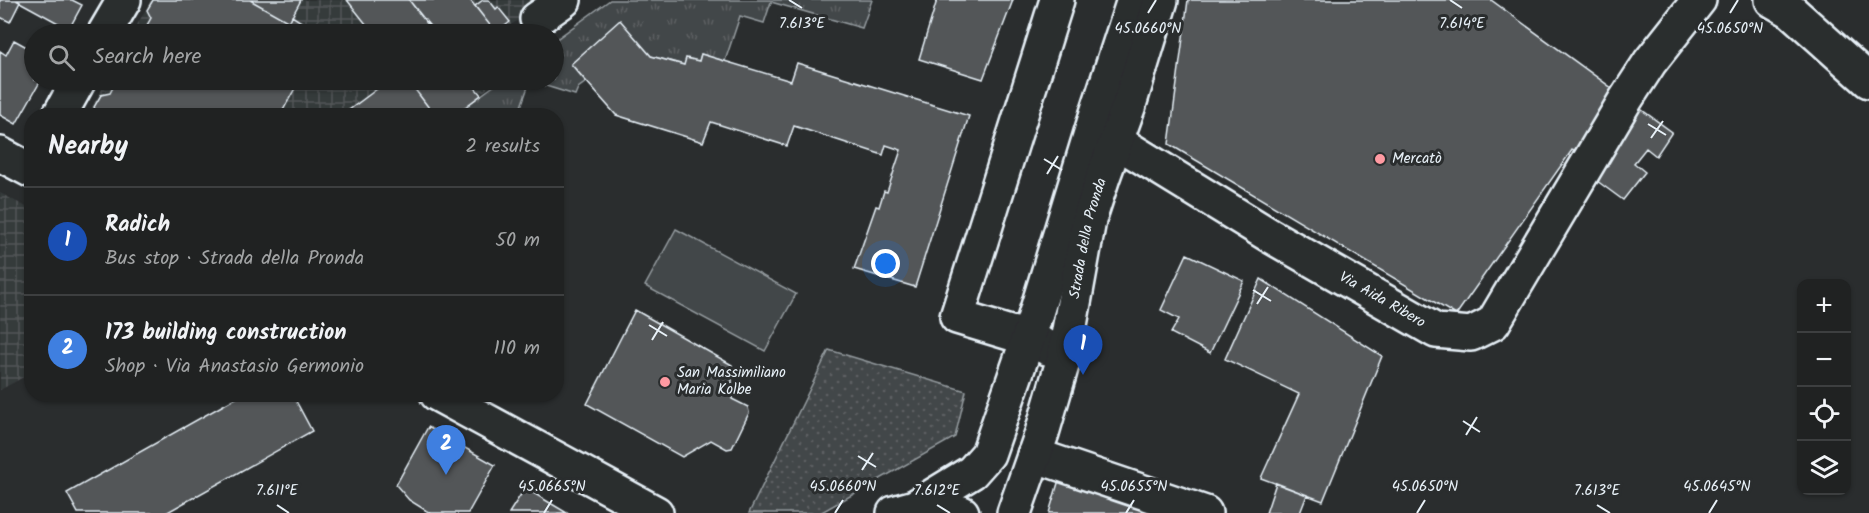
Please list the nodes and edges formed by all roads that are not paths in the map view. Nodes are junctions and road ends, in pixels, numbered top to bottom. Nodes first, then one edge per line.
1 (124, 0) edge
2 (564, 0) edge
3 (1057, 0) edge
4 (1134, 0) edge
5 (1161, 0) edge
6 (1699, 0) edge
7 (1772, 0) edge
8 (537, 19) dead end
9 (110, 24) edge
10 (1869, 81) edge
11 (73, 90) edge
12 (63, 108) edge
13 (1116, 141) junction
14 (0, 154) edge
15 (24, 165) edge
16 (1029, 336) junction
17 (1064, 358) junction
18 (452, 402) edge
19 (1034, 455) junction
20 (906, 509) edge
21 (656, 513) edge
22 (962, 513) edge
23 (1014, 513) edge
24 (1205, 513) edge

1 - 9 street
2 - 8 street
3 - 16 street
4 - 16 street, Strada della Pronda
5 - 13 street, Strada della Pronda
6 - 13 street, Via Aida Ribero
7 - 10 street
11 - 12 street
13 - 17 street, Strada della Pronda
14 - 15 street
16 - 17 street
16 - 20 street, Strada della Pronda
17 - 19 street, Strada della Pronda
18 - 21 street
19 - 23 street, Strada della Pronda
19 - 24 street
20 - 22 street

